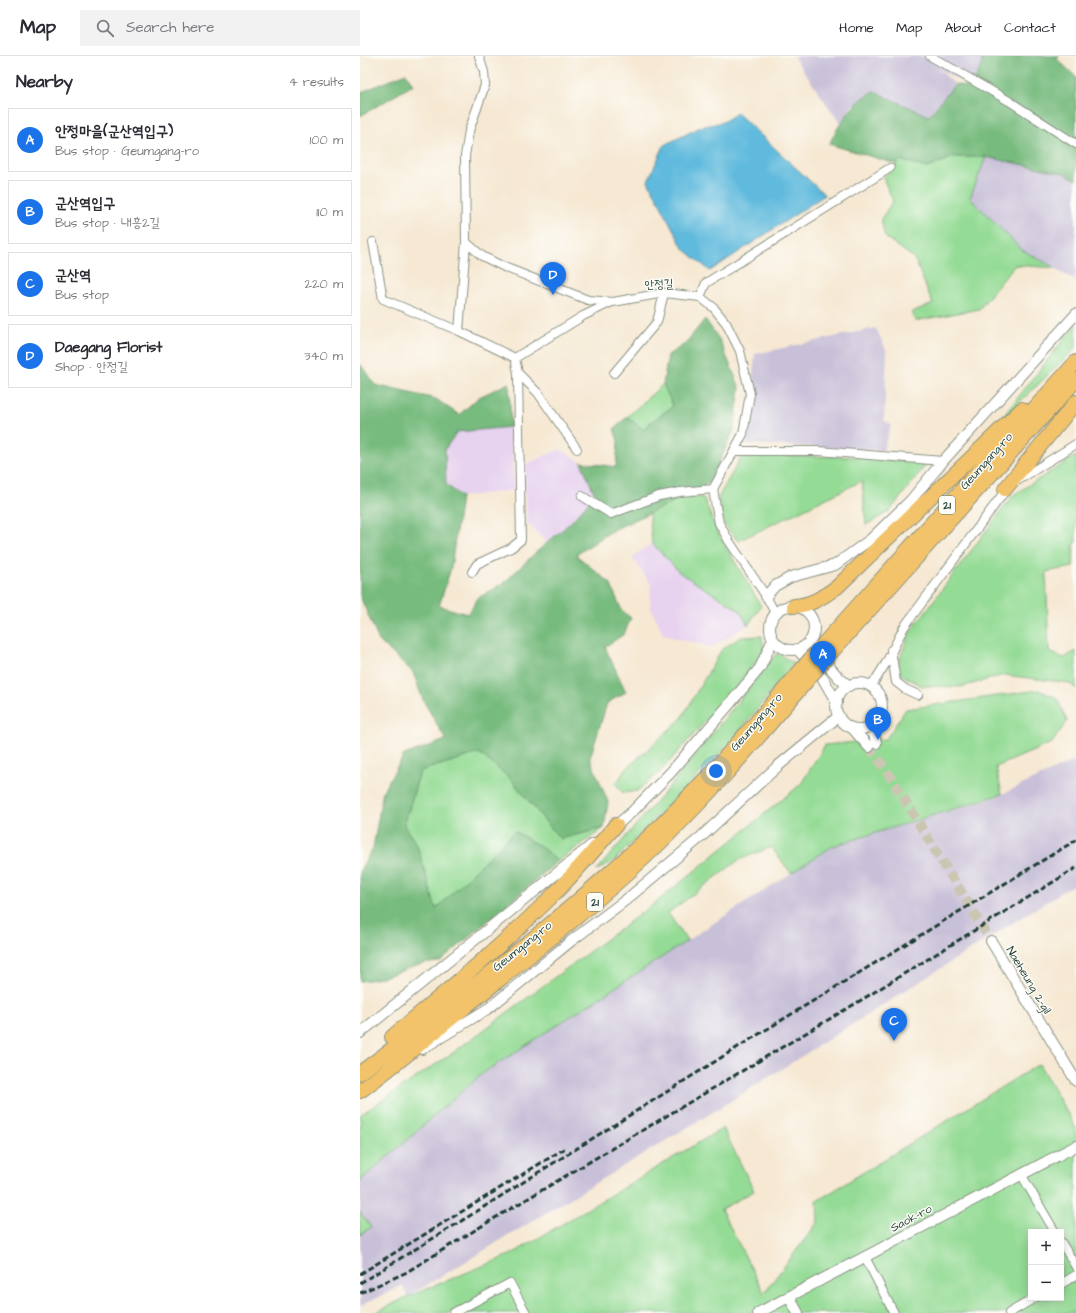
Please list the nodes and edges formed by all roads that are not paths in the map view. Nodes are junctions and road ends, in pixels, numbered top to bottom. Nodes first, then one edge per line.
1 (479, 56) edge
2 (930, 56) edge
3 (1076, 144) edge
4 (890, 168) dead end
5 (374, 242) dead end
6 (466, 242) junction
7 (664, 293) junction
8 (700, 297) junction
9 (613, 302) junction
10 (1076, 314) edge
11 (459, 331) junction
12 (515, 358) junction
13 (1076, 358) edge
14 (1076, 362) edge
15 (518, 372) junction
16 (614, 373) dead end
17 (1076, 380) edge
18 (1076, 402) edge
19 (1076, 444) edge
20 (577, 449) dead end
21 (736, 451) junction
22 (943, 461) junction
23 (713, 489) junction
24 (1005, 489) junction
25 (582, 496) dead end
26 (472, 572) dead end
27 (766, 596) junction
28 (794, 606) junction
29 (775, 613) junction
30 (773, 639) junction
31 (798, 649) junction
32 (819, 649) junction
33 (891, 650) junction
34 (799, 681) junction
35 (849, 686) junction
36 (871, 687) junction
37 (918, 695) dead end
38 (837, 703) junction
39 (839, 716) junction
40 (872, 725) junction
41 (853, 729) junction
42 (616, 825) junction
43 (991, 941) tunnel mouth
44 (360, 1033) edge
45 (398, 1063) junction
46 (360, 1064) edge
47 (360, 1073) edge
48 (1076, 1081) edge
49 (360, 1091) edge
50 (1076, 1146) edge
51 (1021, 1174) junction
52 (1053, 1229) edge
53 (1064, 1247) edge
54 (865, 1257) junction
55 (1076, 1267) edge
56 (1076, 1275) edge
57 (1064, 1282) edge
58 (789, 1297) junction
59 (1031, 1301) edge
60 (453, 1313) edge
61 (526, 1313) edge
62 (758, 1313) edge
63 (798, 1313) edge
64 (894, 1313) edge
65 (1009, 1313) edge

1 - 6 street
2 - 3 street
4 - 8 street
5 - 11 street
6 - 9 street, 안정길
6 - 11 street
7 - 8 street, 안정길
7 - 9 street, 안정길
7 - 16 street
8 - 21 street
9 - 12 street
10 - 22 street
11 - 12 street
12 - 15 street
13 - 28 highway
14 - 32 highway, Geumgang-ro / 21
15 - 20 street
15 - 26 street
17 - 32 highway, Geumgang-ro / 21
18 - 24 highway
19 - 24 street
21 - 22 street
21 - 23 street
22 - 27 street
23 - 25 street
23 - 27 street
24 - 33 street
27 - 29 street
28 - 29 street
28 - 32 street
29 - 30 street
30 - 31 street
30 - 42 street
31 - 32 street
31 - 38 street
32 - 34 highway, Geumgang-ro / 21, bridge
32 - 35 street
33 - 36 street
33 - 37 street
34 - 45 highway, Geumgang-ro / 21
34 - 47 highway, Geumgang-ro / 21
35 - 36 street
35 - 38 street
36 - 40 street
38 - 39 street
39 - 41 street
39 - 45 street
40 - 41 street
40 - 41 street
42 - 44 street
42 - 46 highway
43 - 48 street, Naeheung 2-gil
45 - 49 highway, Geumgang-ro / 21
50 - 51 street, Saok-ro
51 - 52 street
51 - 54 street, Saok-ro
53 - 55 street
54 - 58 street, Saok-ro
54 - 64 street
56 - 57 street
58 - 62 street, Saok-ro
58 - 63 street
59 - 65 street
60 - 61 street

